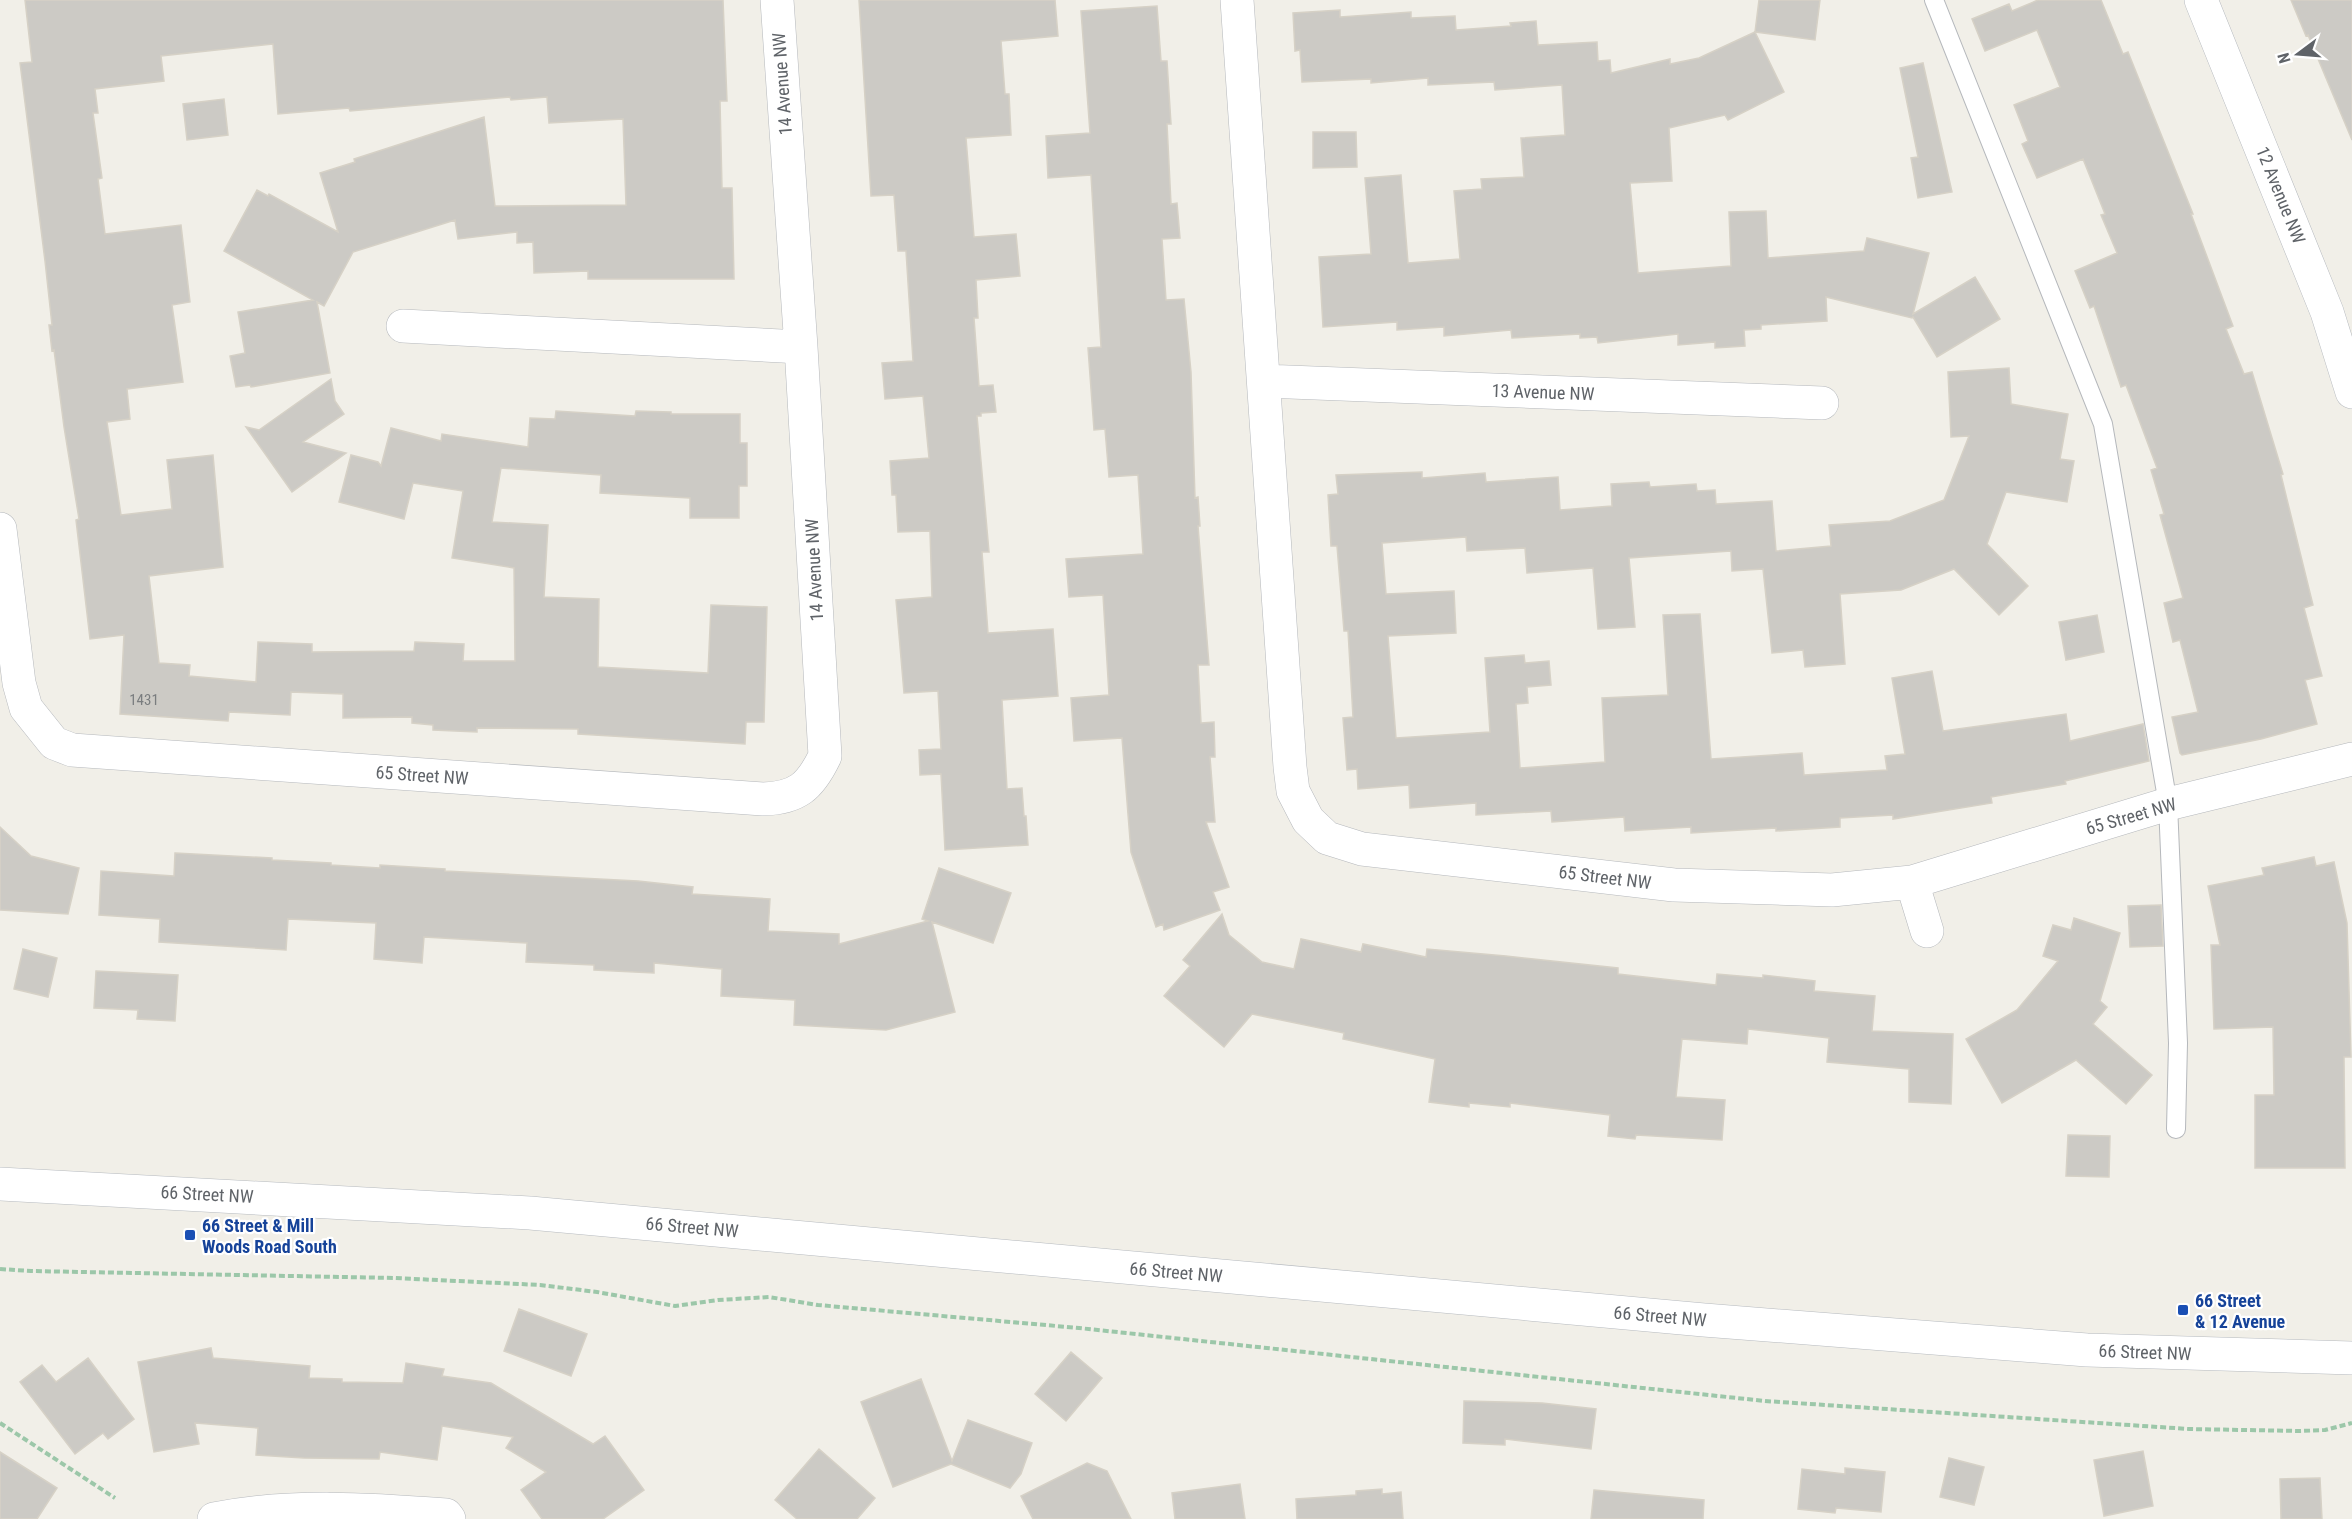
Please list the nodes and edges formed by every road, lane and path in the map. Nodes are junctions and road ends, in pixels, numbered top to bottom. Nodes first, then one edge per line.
1 (777, 0) edge
2 (1237, 0) edge
3 (1934, 0) edge
4 (2202, 0) edge
5 (403, 326) dead end
6 (801, 347) junction
7 (1265, 381) junction
8 (2352, 392) edge
9 (1822, 403) dead end
10 (0, 529) edge
11 (2352, 759) edge
12 (804, 786) joint
13 (2168, 804) junction
14 (1912, 882) junction
15 (1927, 931) dead end
16 (2176, 1129) dead end
17 (0, 1184) edge
18 (150, 1191) junction
19 (0, 1208) edge
20 (0, 1269) edge
21 (2352, 1358) edge
22 (2352, 1423) edge
23 (0, 1424) edge
24 (115, 1498) dead end
25 (213, 1519) edge
26 (449, 1519) edge

1 - 6 street, 14 Avenue NW
2 - 7 street
3 - 13 lane
4 - 8 street, 12 Avenue NW
5 - 6 street
6 - 12 street, 14 Avenue NW
7 - 9 street, 13 Avenue NW
7 - 14 street, 65 Street NW
10 - 12 street, 65 Street NW
11 - 13 street, 65 Street NW
13 - 14 street, 65 Street NW
13 - 16 lane
14 - 15 street
17 - 18 street, 66 Street NW
18 - 19 street
18 - 21 street, 66 Street NW
20 - 22 path
23 - 24 path
25 - 26 street

